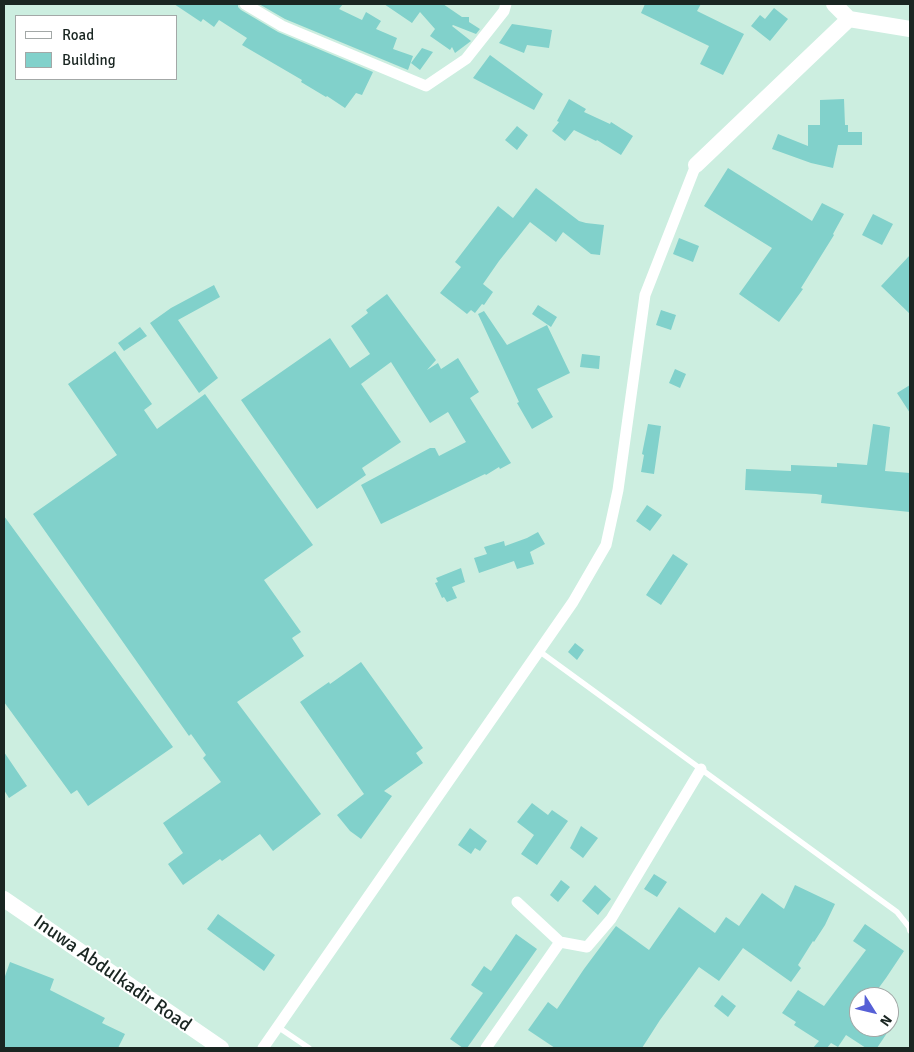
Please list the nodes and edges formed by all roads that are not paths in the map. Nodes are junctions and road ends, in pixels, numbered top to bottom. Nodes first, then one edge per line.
1 (245, 4) edge
2 (506, 4) edge
3 (834, 4) edge
4 (849, 19) junction
5 (910, 29) edge
6 (696, 165) joint
7 (539, 651) junction
8 (701, 769) junction
9 (4, 899) edge
10 (517, 902) dead end
11 (910, 931) edge
12 (560, 942) junction
13 (278, 1027) junction
14 (221, 1048) edge
15 (263, 1048) edge
16 (309, 1048) edge
17 (486, 1048) edge

1 - 2 street
3 - 4 street
4 - 5 street
4 - 6 street
6 - 7 street
7 - 8 lane
7 - 13 street
8 - 11 lane
8 - 12 street
9 - 14 street, Inuwa Abdulkadir Road
10 - 12 street
12 - 17 street
13 - 15 street
13 - 16 lane

